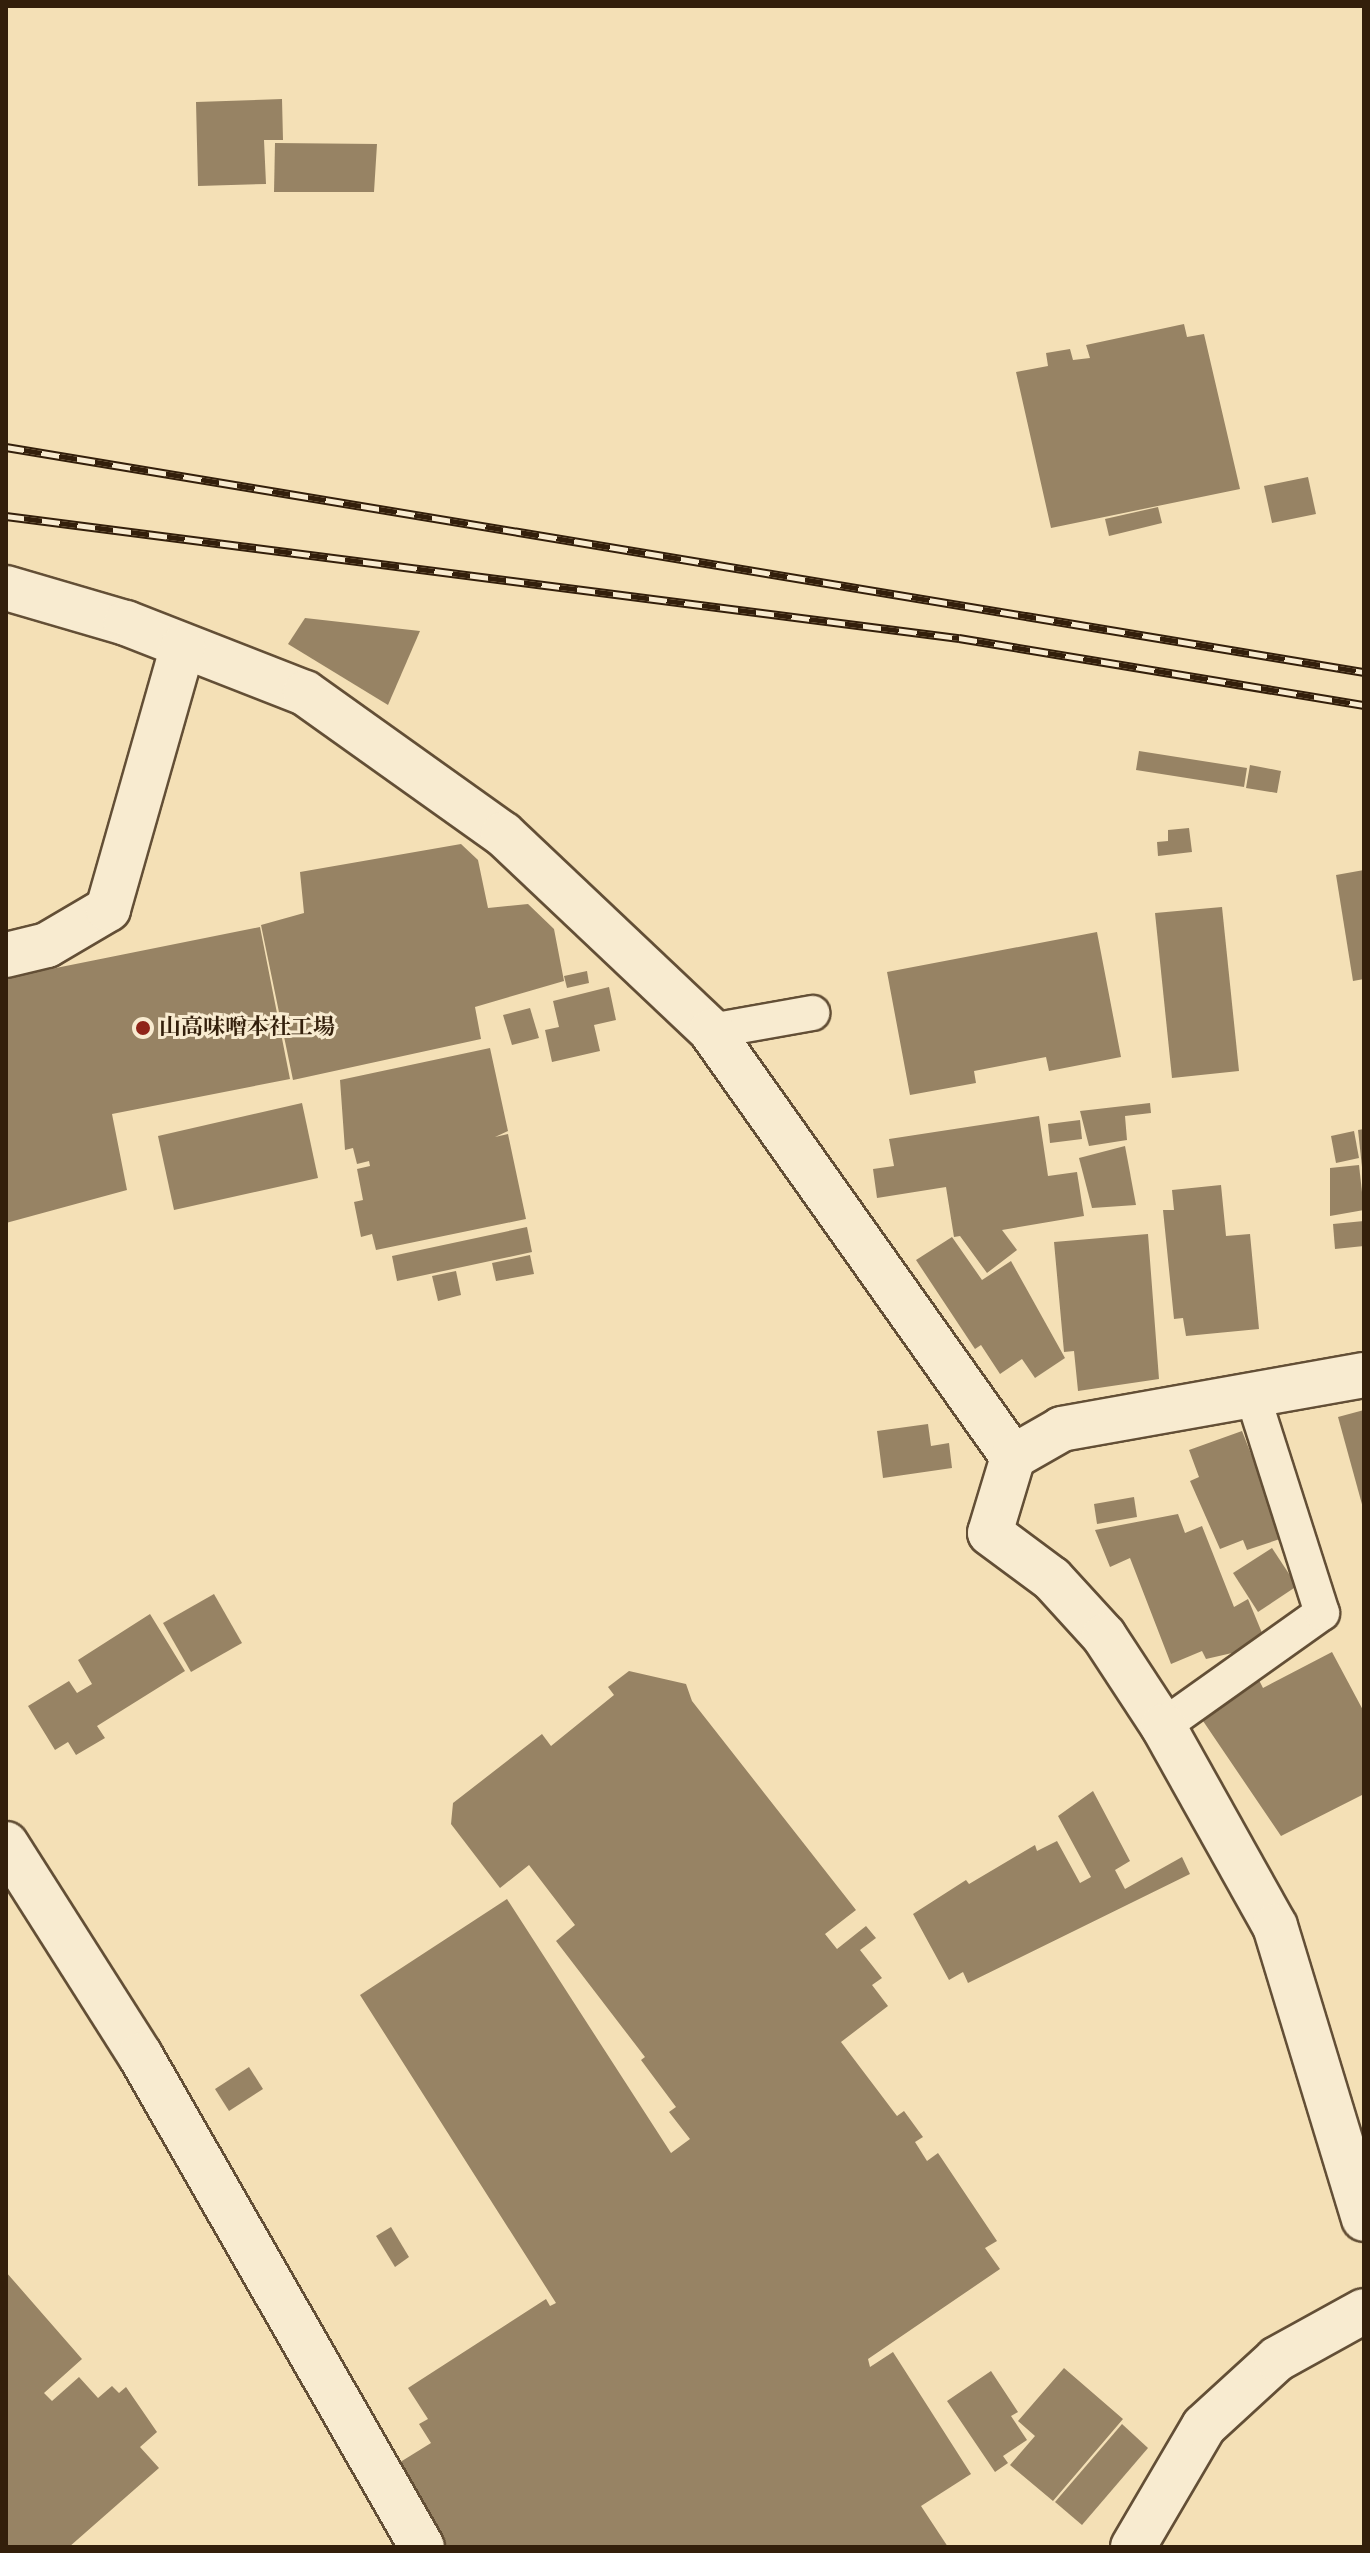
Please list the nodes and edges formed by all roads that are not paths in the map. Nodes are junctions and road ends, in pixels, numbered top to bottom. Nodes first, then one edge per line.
1 (6, 588) edge
2 (183, 646) junction
3 (6, 955) edge
4 (812, 1013) dead end
5 (711, 1031) junction
6 (1364, 1375) edge
7 (1252, 1394) junction
8 (1013, 1457) junction
9 (1163, 1726) junction
10 (6, 1844) edge
11 (1364, 2219) edge
12 (1364, 2311) edge
13 (422, 2547) edge
14 (1133, 2547) edge

1 - 2 street
2 - 3 street
2 - 5 street
4 - 5 lane
5 - 8 street
6 - 7 street
7 - 8 street
7 - 9 lane
8 - 9 street
9 - 11 street
10 - 13 street
12 - 14 street

